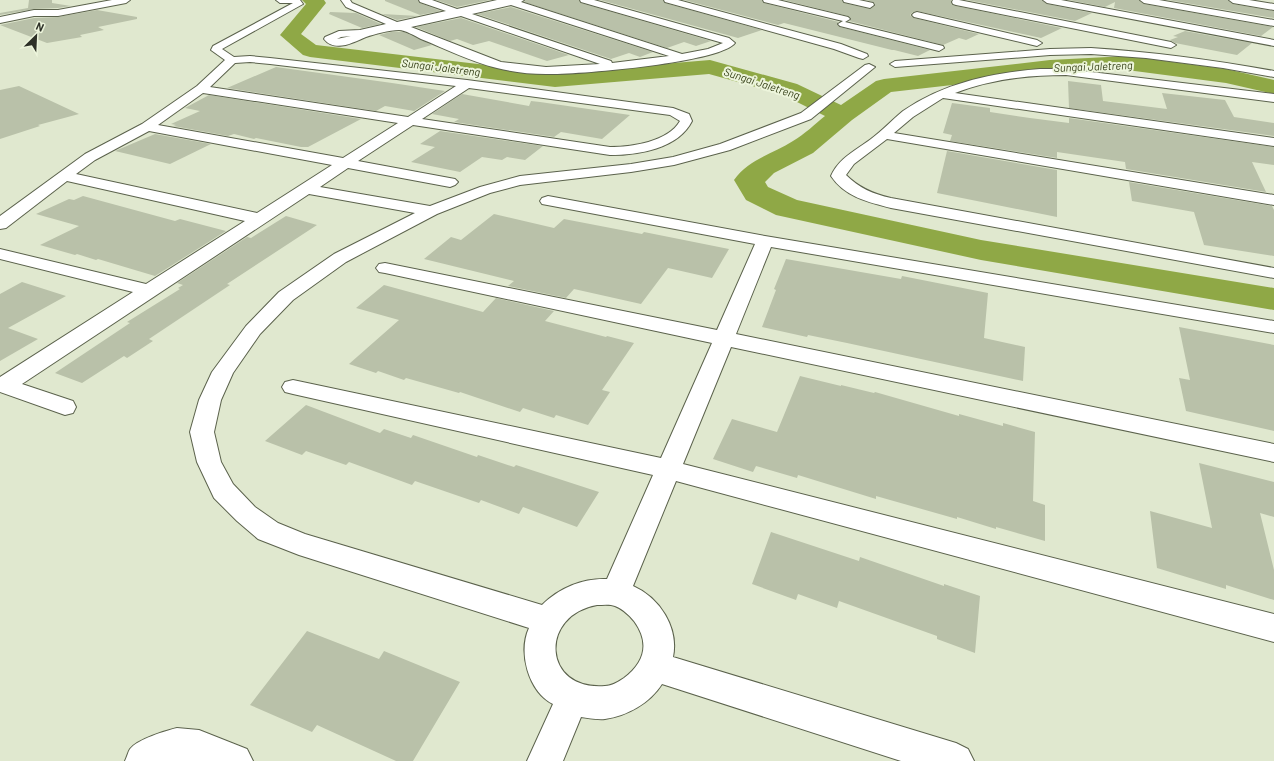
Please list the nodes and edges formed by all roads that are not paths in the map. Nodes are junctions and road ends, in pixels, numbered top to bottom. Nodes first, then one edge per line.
1 (126, 0) edge
2 (280, 0) edge
3 (344, 0) edge
4 (423, 0) edge
5 (584, 0) edge
6 (668, 0) edge
7 (684, 0) edge
8 (772, 0) edge
9 (847, 0) edge
10 (1047, 0) edge
11 (1144, 0) edge
12 (1233, 0) edge
13 (510, 1) edge
14 (955, 2) edge
15 (870, 5) dead end
16 (936, 8) dead end
17 (1274, 8) edge
18 (458, 13) junction
19 (1114, 13) junction
20 (0, 20) edge
21 (1274, 23) edge
22 (398, 26) junction
23 (887, 26) dead end
24 (1185, 27) junction
25 (1083, 28) junction
26 (872, 31) junction
27 (1118, 34) junction
28 (1156, 42) junction
29 (1037, 43) dead end
30 (1274, 43) edge
31 (837, 46) junction
32 (1178, 47) dead end
33 (939, 48) dead end
34 (1091, 52) junction
35 (1208, 53) dead end
36 (685, 57) junction
37 (232, 60) junction
38 (878, 62) junction
39 (614, 66) junction
40 (1274, 66) edge
41 (1274, 74) edge
42 (467, 84) junction
43 (201, 89) junction
44 (942, 95) junction
45 (1274, 98) edge
46 (410, 120) junction
47 (147, 127) junction
48 (885, 135) junction
49 (1274, 142) edge
50 (347, 163) junction
51 (64, 176) junction
52 (450, 182) dead end
53 (307, 189) junction
54 (1274, 200) edge
55 (548, 201) dead end
56 (431, 211) junction
57 (260, 219) junction
58 (0, 224) edge
59 (765, 241) junction
60 (0, 254) edge
61 (385, 268) dead end
62 (1274, 273) edge
63 (150, 291) junction
64 (1274, 327) edge
65 (723, 339) junction
66 (2, 385) edge
67 (293, 387) dead end
68 (65, 407) dead end
69 (1274, 453) edge
70 (668, 469) junction
71 (616, 593) junction
72 (548, 620) junction
73 (1274, 628) edge
74 (655, 667) junction
75 (572, 698) junction
76 (143, 761) edge
77 (235, 761) edge
78 (545, 761) edge
79 (956, 761) edge

1 - 20 street
2 - 37 street
3 - 22 street
4 - 18 street
5 - 36 street
6 - 31 street
7 - 31 street
8 - 26 street
9 - 15 street
10 - 19 street
11 - 21 street
12 - 17 street
13 - 18 street
13 - 36 street
14 - 25 street
16 - 29 street
18 - 22 street
18 - 39 street
19 - 24 street
19 - 25 street
22 - 22 street
22 - 39 street
23 - 26 street
24 - 28 street
24 - 30 street
25 - 27 street
26 - 33 street
27 - 28 street
27 - 34 street
28 - 32 street
31 - 38 street
34 - 38 street
34 - 41 street
35 - 40 street
36 - 39 street
37 - 42 street
37 - 43 street
38 - 56 street
42 - 46 street
42 - 46 street
43 - 46 street
43 - 47 street
44 - 45 street
44 - 48 street
44 - 49 street
46 - 50 street
47 - 50 street
47 - 51 street
48 - 54 street
48 - 62 street
50 - 52 street
50 - 53 street
51 - 57 street
51 - 58 street
53 - 56 street
53 - 57 street
55 - 59 street
56 - 72 street
57 - 63 street
59 - 64 street
59 - 65 street
60 - 63 street
61 - 65 street
63 - 66 street
65 - 69 street
65 - 70 street
66 - 68 street
67 - 70 street
70 - 71 street
70 - 73 street
71 - 72 street
71 - 74 street
72 - 75 street
74 - 75 street
74 - 79 street
75 - 78 street
76 - 77 street

